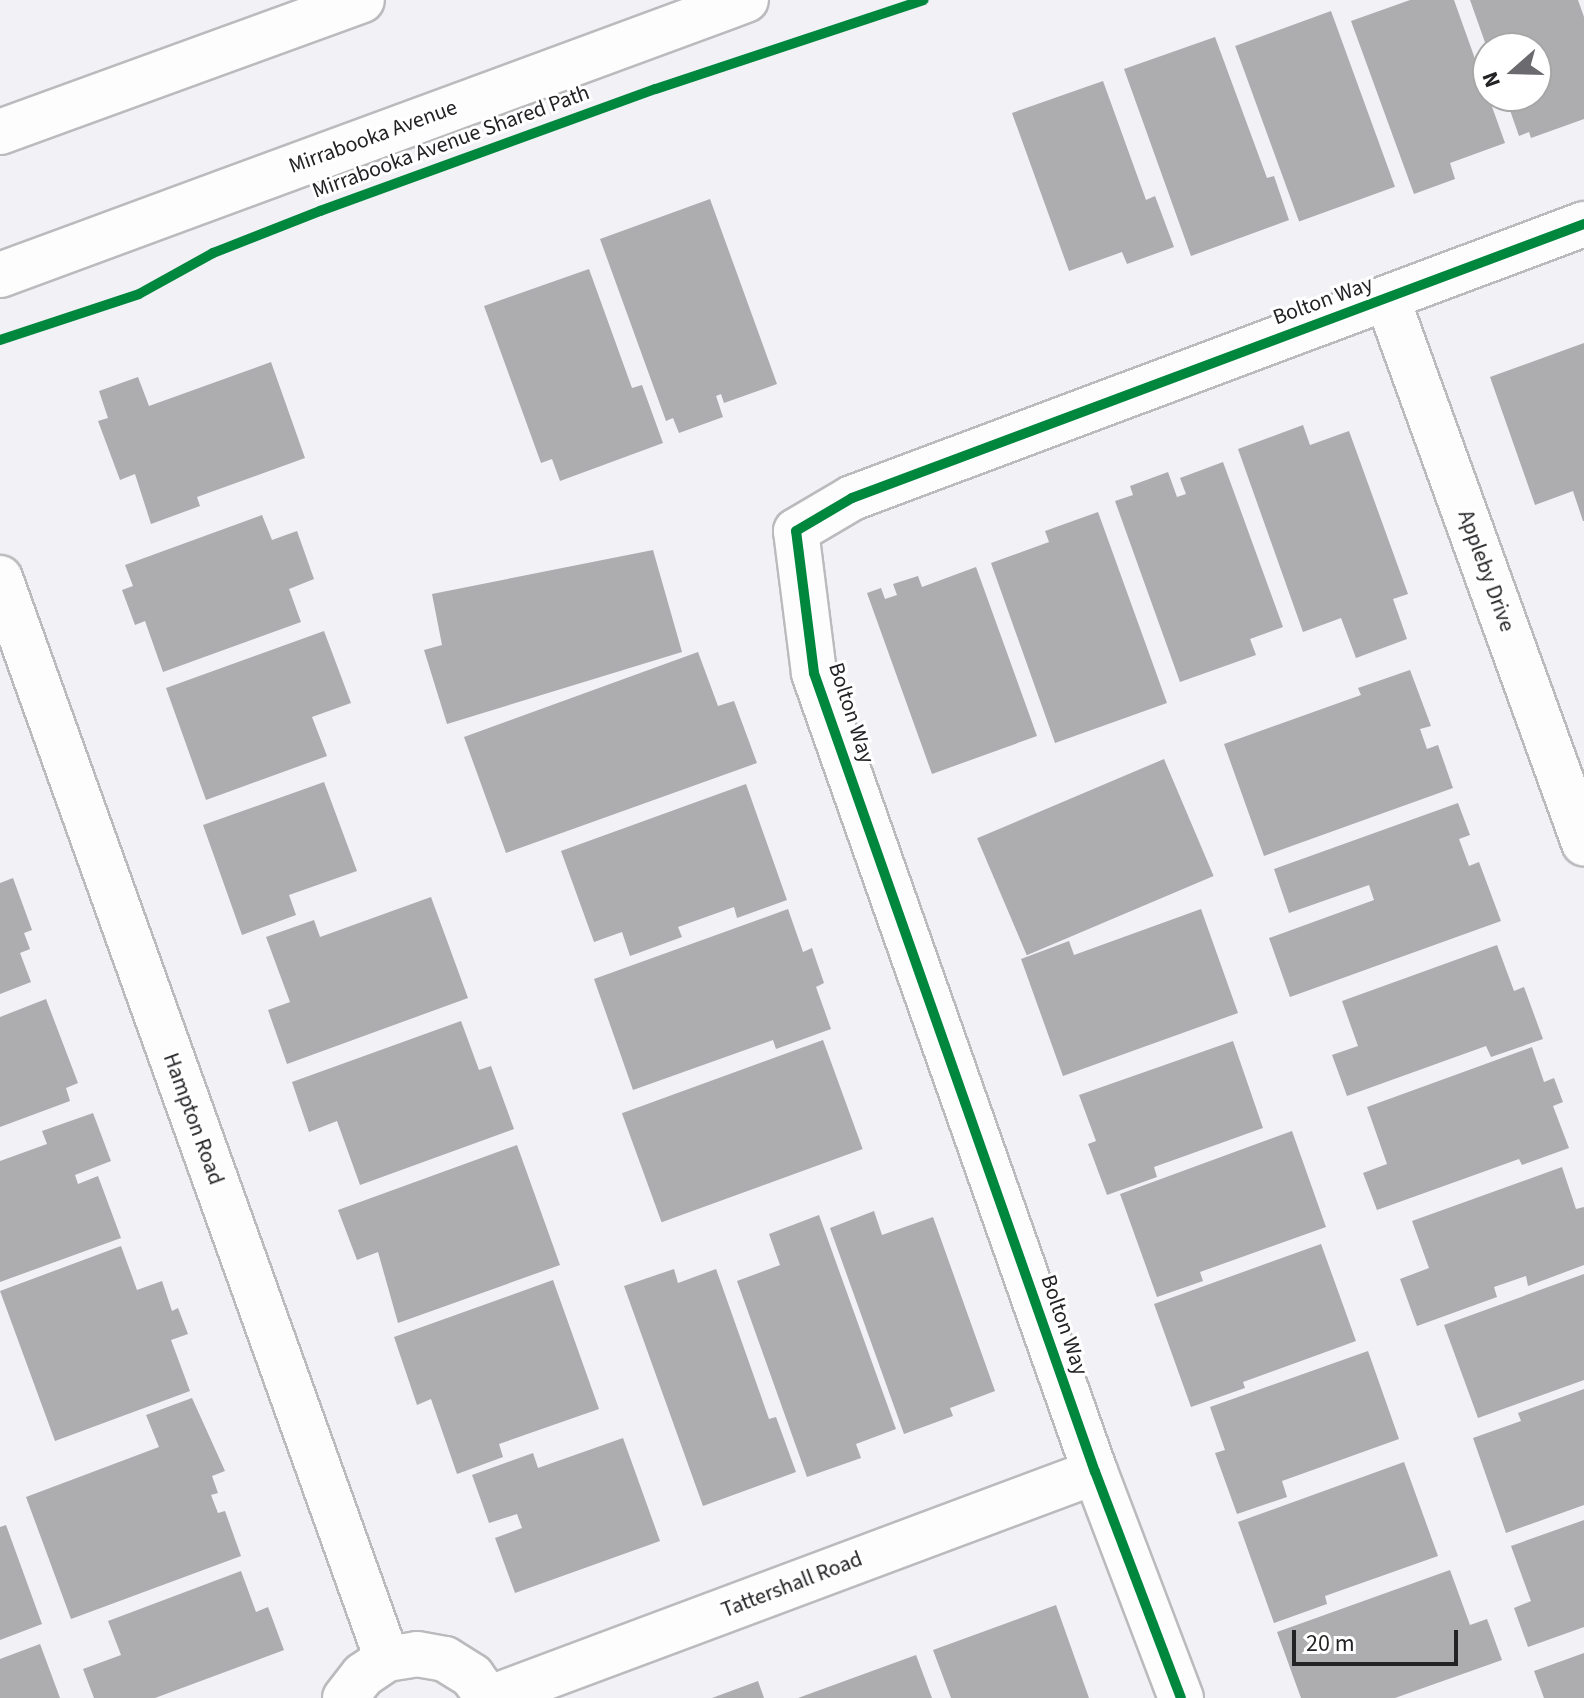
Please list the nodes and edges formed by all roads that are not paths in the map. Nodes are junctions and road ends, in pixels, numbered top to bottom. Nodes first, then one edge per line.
1 (362, 0) edge
2 (746, 0) edge
3 (0, 132) edge
4 (1584, 224) edge
5 (0, 275) edge
6 (1387, 298) junction
7 (0, 578) edge
8 (1584, 843) edge
9 (1095, 1472) junction
10 (387, 1659) junction
11 (345, 1698) edge
12 (489, 1698) edge
13 (1181, 1698) edge

1 - 3 street
2 - 5 street, Mirrabooka Avenue
4 - 6 street, Bolton Way
6 - 8 street, Appleby Drive
6 - 9 street, Bolton Way
7 - 10 street, Hampton Road
9 - 12 street, Tattershall Road
9 - 13 street, Bolton Way
10 - 11 street
10 - 12 street

